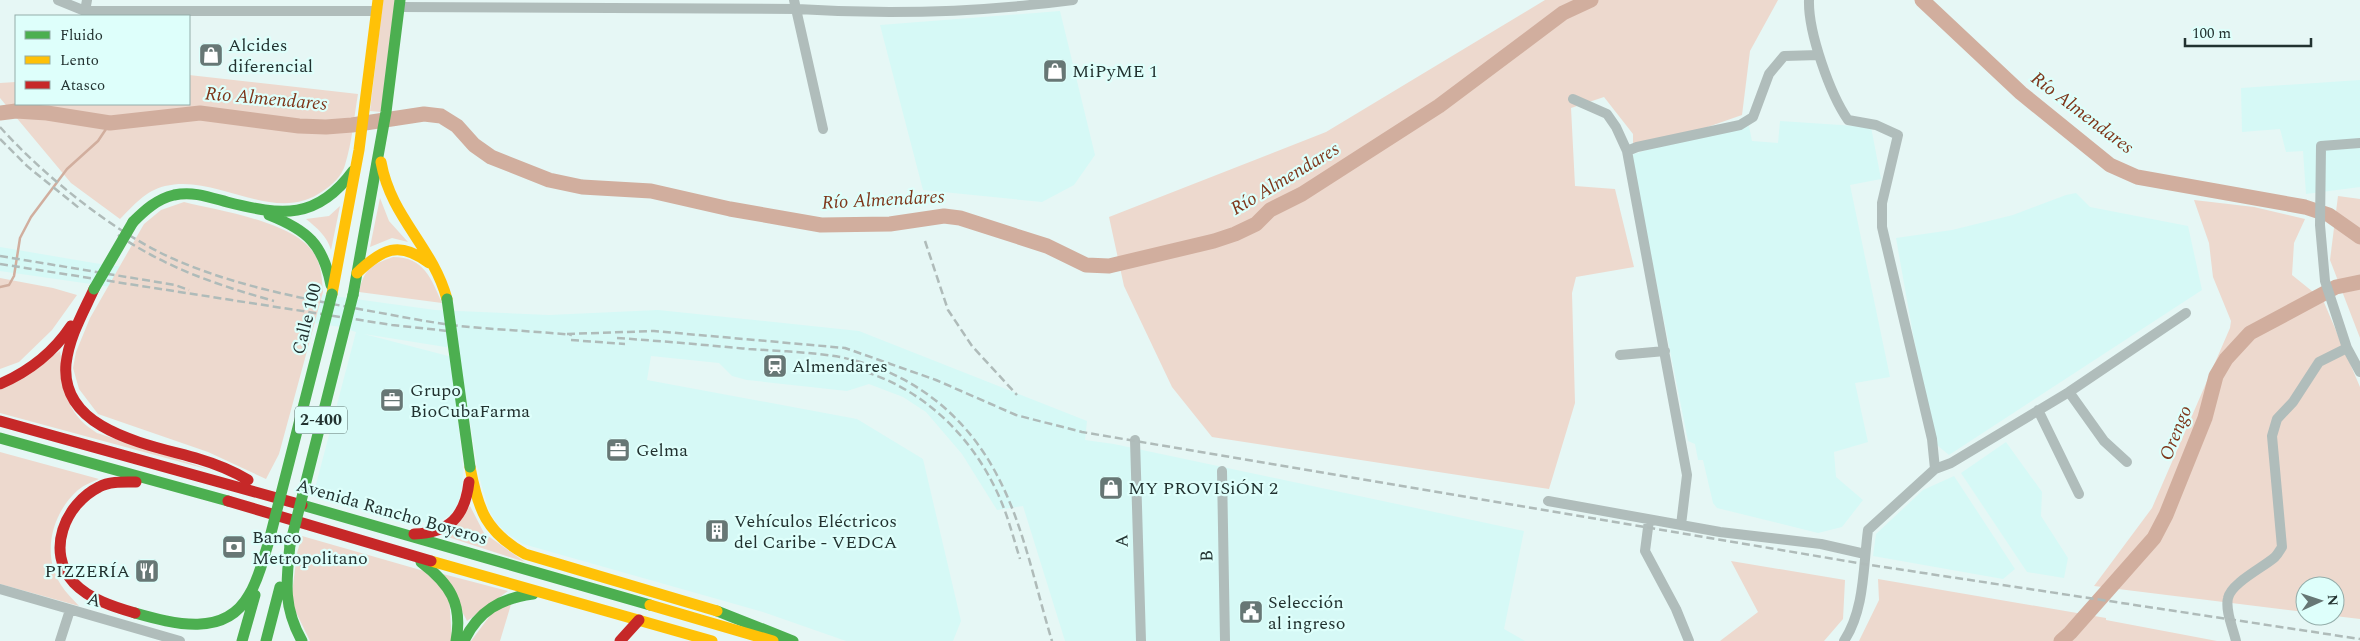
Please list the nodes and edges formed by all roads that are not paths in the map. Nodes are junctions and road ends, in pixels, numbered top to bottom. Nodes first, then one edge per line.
1 (58, 0) edge
2 (87, 0) edge
3 (242, 0) edge
4 (1073, 0) edge
5 (1810, 0) edge
6 (399, 4) edge
7 (478, 4) edge
8 (796, 4) edge
9 (163, 5) edge
10 (377, 6) edge
11 (85, 11) junction
12 (242, 11) junction
13 (1819, 55) junction
14 (1572, 99) dead end
15 (823, 129) dead end
16 (2360, 143) edge
17 (380, 148) junction
18 (1627, 151) junction
19 (356, 166) junction
20 (245, 206) junction
21 (357, 273) junction
22 (94, 289) junction
23 (332, 294) junction
24 (447, 299) junction
25 (2186, 313) dead end
26 (2347, 348) junction
27 (1666, 351) junction
28 (1620, 355) dead end
29 (2360, 372) edge
30 (0, 384) edge
31 (2068, 392) junction
32 (2038, 410) junction
33 (0, 421) edge
34 (0, 438) edge
35 (1135, 440) dead end
36 (2127, 462) dead end
37 (470, 467) junction
38 (1934, 469) junction
39 (1222, 471) dead end
40 (154, 482) junction
41 (2079, 494) dead end
42 (276, 497) junction
43 (1548, 501) dead end
44 (1648, 520) junction
45 (1681, 525) junction
46 (380, 528) junction
47 (269, 541) junction
48 (290, 546) junction
49 (396, 550) junction
50 (1865, 554) junction
51 (0, 589) edge
52 (538, 593) junction
53 (70, 610) junction
54 (639, 620) junction
55 (153, 638) edge
56 (60, 641) edge
57 (180, 641) edge
58 (242, 641) edge
59 (266, 641) edge
60 (302, 641) edge
61 (456, 641) edge
62 (464, 641) edge
63 (620, 641) edge
64 (712, 641) edge
65 (773, 641) edge
66 (793, 641) edge
67 (1142, 641) edge
68 (1225, 641) edge
69 (1689, 641) edge
70 (1844, 641) edge
71 (2236, 641) edge

1 - 11 street
2 - 11 street
3 - 12 street
4 - 8 street
5 - 13 street
6 - 7 street
6 - 17 main road, 2-400
7 - 8 street
8 - 15 street
9 - 11 street
9 - 12 street
10 - 12 street
10 - 19 main road, Calle 100 / 2-400
13 - 18 street
13 - 38 street
14 - 18 street
16 - 26 street
17 - 21 main road, 2-400
17 - 24 main road
18 - 27 street
19 - 20 main road
19 - 23 main road, Calle 100 / 2-400
20 - 22 main road, bridge
20 - 23 main road
21 - 24 main road
21 - 48 main road, 2-400, bridge
22 - 30 main road
22 - 42 main road
23 - 47 main road, Calle 100 / 2-400, bridge
24 - 37 main road, bridge
25 - 31 street
26 - 29 street
26 - 71 street
27 - 28 street
27 - 45 street
31 - 32 street
31 - 36 street
32 - 38 street
32 - 41 street
33 - 42 main road, Avenida Rancho Boyeros
34 - 40 main road, Avenida Rancho Boyeros
35 - 67 street, A
37 - 46 main road
37 - 66 main road
38 - 50 street
39 - 68 street, B
40 - 47 main road
40 - 49 main road, Avenida Rancho Boyeros
42 - 46 main road, Avenida Rancho Boyeros
43 - 44 street
44 - 45 street
44 - 69 street
45 - 50 street
46 - 65 main road, Avenida Rancho Boyeros
47 - 58 main road, Calle 100 / 2-400
48 - 59 main road, 2-400
48 - 60 main road
49 - 52 main road, Avenida Rancho Boyeros
49 - 61 main road
50 - 70 street
51 - 53 street, A
52 - 54 main road, Avenida Rancho Boyeros
52 - 62 main road
53 - 55 street, A
53 - 56 street
54 - 63 main road
54 - 64 main road, Avenida Rancho Boyeros
55 - 57 street, A

